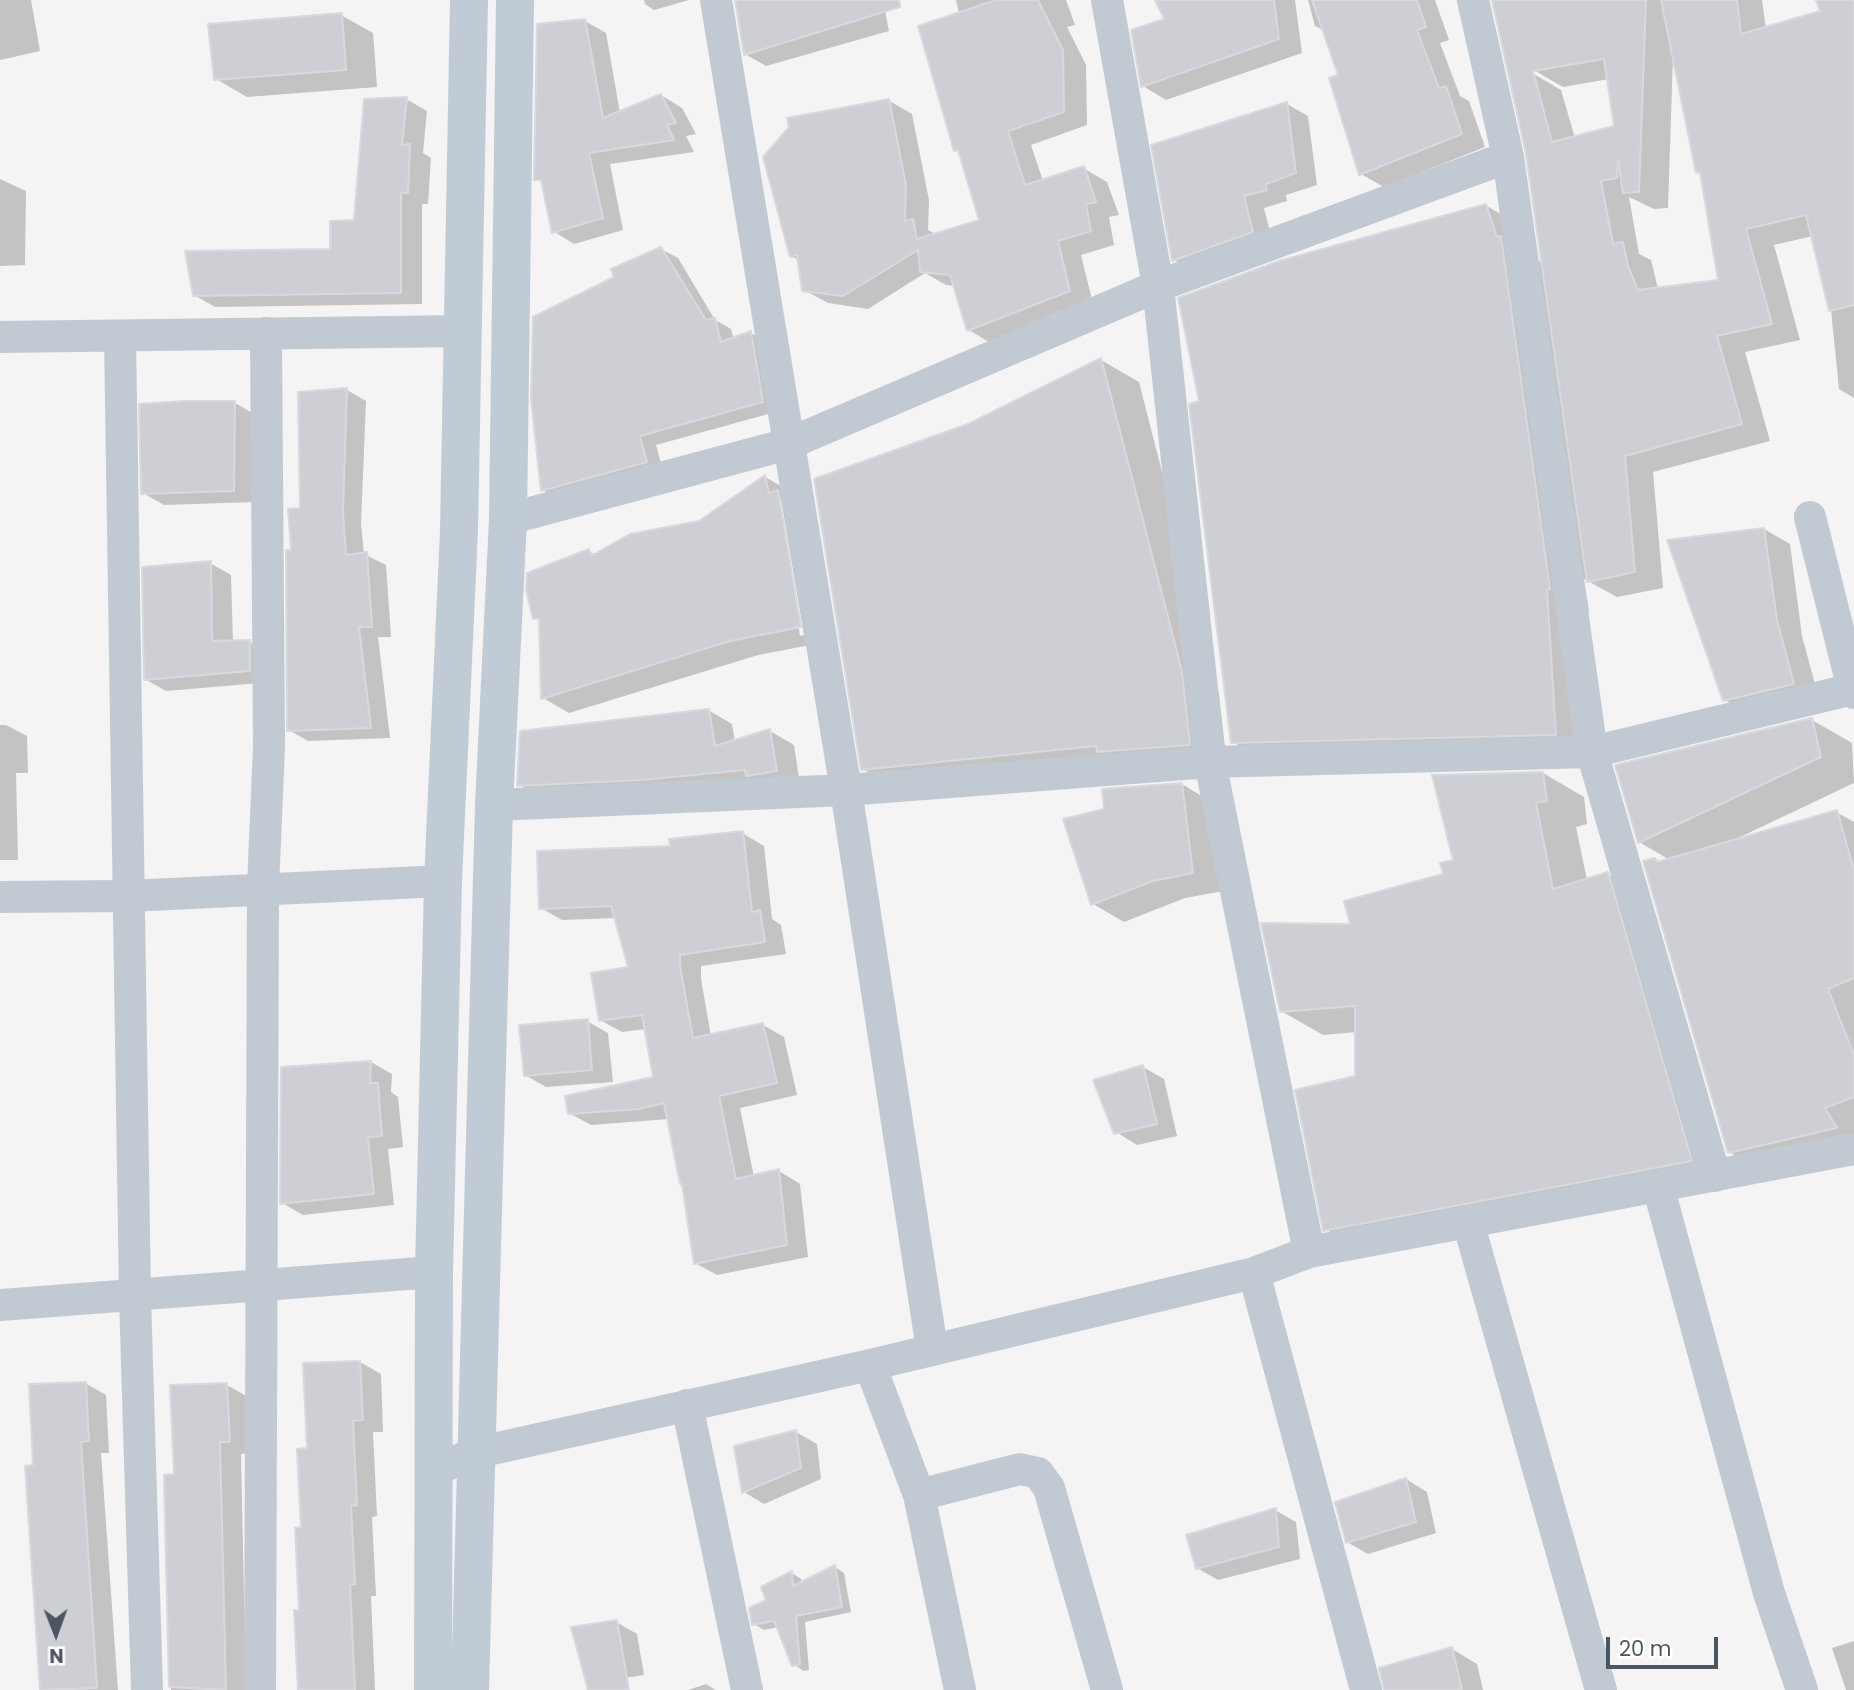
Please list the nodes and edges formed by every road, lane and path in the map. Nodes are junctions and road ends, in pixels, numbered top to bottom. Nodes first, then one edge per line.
1 (469, 0) edge
2 (515, 0) edge
3 (716, 0) edge
4 (1107, 0) edge
5 (1473, 0) edge
6 (1508, 157) junction
7 (1158, 286) junction
8 (463, 331) junction
9 (266, 333) junction
10 (120, 336) junction
11 (0, 337) edge
12 (788, 444) junction
13 (1810, 517) dead end
14 (508, 519) junction
15 (1853, 691) edge
16 (1592, 752) junction
17 (1210, 762) junction
18 (846, 790) junction
19 (494, 805) junction
20 (443, 881) junction
21 (263, 887) junction
22 (128, 896) junction
23 (0, 897) edge
24 (1852, 1157) edge
25 (1715, 1176) junction
26 (1658, 1186) junction
27 (1468, 1222) junction
28 (1308, 1252) junction
29 (434, 1272) junction
30 (1254, 1273) junction
31 (263, 1286) junction
32 (135, 1297) junction
33 (0, 1305) edge
34 (932, 1349) junction
35 (870, 1365) junction
36 (687, 1405) junction
37 (475, 1453) junction
38 (433, 1471) junction
39 (919, 1495) junction
40 (147, 1690) edge
41 (260, 1690) edge
42 (433, 1690) edge
43 (470, 1690) edge
44 (747, 1690) edge
45 (960, 1690) edge
46 (1107, 1690) edge
47 (1366, 1690) edge
48 (1601, 1690) edge
49 (1802, 1690) edge

1 - 8 main road
2 - 14 main road
3 - 12 street
4 - 7 street
5 - 6 street
6 - 7 street
6 - 16 street
7 - 12 street
7 - 17 street
8 - 9 street
8 - 20 main road
9 - 10 street
9 - 21 street
10 - 11 street
10 - 22 street
12 - 14 street
12 - 18 street
13 - 15 street
14 - 19 main road
15 - 16 street
16 - 17 street
16 - 25 street
17 - 18 street
17 - 28 street
18 - 19 street
18 - 34 street
19 - 37 main road
20 - 21 street
20 - 29 main road
21 - 22 street
21 - 31 street
22 - 23 street
22 - 32 street
24 - 25 street
25 - 26 street
26 - 27 street
26 - 49 street
27 - 28 street
27 - 48 street
28 - 30 street
29 - 31 street
29 - 38 main road
30 - 34 street
30 - 47 street
31 - 32 street
31 - 41 street
32 - 33 street
32 - 40 street
34 - 35 street
35 - 36 street
35 - 39 street
36 - 37 street
36 - 44 street
37 - 38 street
37 - 43 main road
38 - 42 main road
39 - 45 street
39 - 46 street

